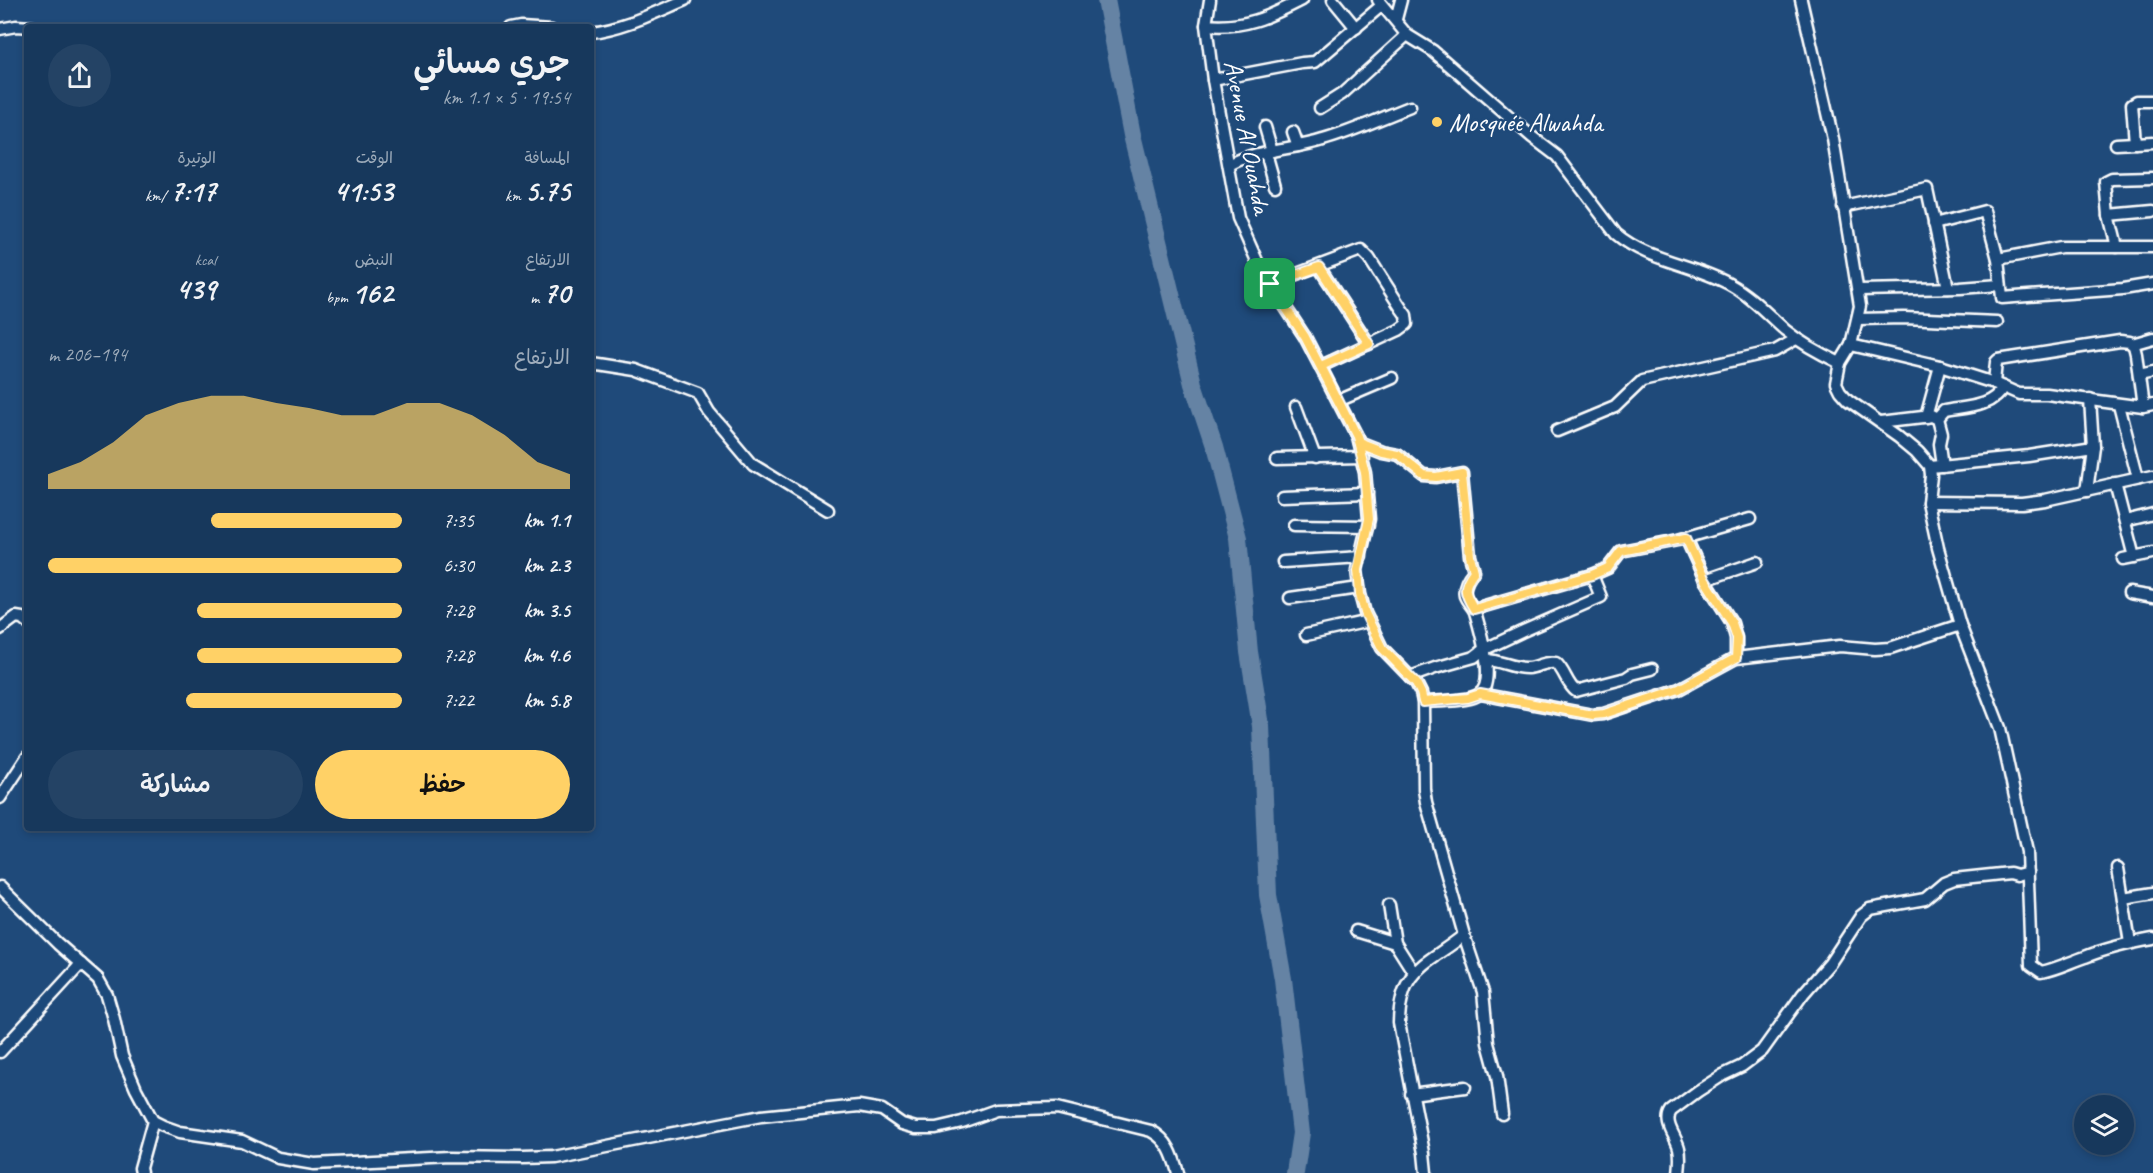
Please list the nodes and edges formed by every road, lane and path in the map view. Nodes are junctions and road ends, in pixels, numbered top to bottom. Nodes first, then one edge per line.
1 (685, 0) edge
2 (1210, 0) edge
3 (1302, 0) edge
4 (1333, 0) edge
5 (1401, 0) edge
6 (1801, 0) edge
7 (1380, 3) edge
8 (1285, 4) edge
9 (1396, 19) junction
10 (1206, 25) junction
11 (24, 26) edge
12 (1356, 28) junction
13 (0, 29) edge
14 (594, 32) edge
15 (1407, 35) junction
16 (1213, 80) junction
17 (2153, 101) edge
18 (1410, 107) dead end
19 (1320, 108) dead end
20 (1266, 127) dead end
21 (1293, 132) dead end
22 (2153, 142) edge
23 (2135, 143) junction
24 (2116, 144) dead end
25 (1298, 146) junction
26 (1269, 152) junction
27 (1229, 165) junction
28 (2153, 178) edge
29 (1275, 185) dead end
30 (1843, 207) junction
31 (2153, 212) edge
32 (2109, 215) junction
33 (1934, 224) junction
34 (2117, 247) junction
35 (2153, 247) edge
36 (1998, 259) junction
37 (1319, 267) junction
38 (1270, 284) junction
39 (2153, 284) edge
40 (2000, 285) junction
41 (1948, 288) junction
42 (1859, 290) junction
43 (1858, 319) junction
44 (1997, 322) dead end
45 (2153, 338) edge
46 (1796, 339) junction
47 (1369, 344) junction
48 (2132, 344) junction
49 (1851, 345) junction
50 (594, 363) edge
51 (1840, 363) junction
52 (1321, 366) junction
53 (1940, 366) junction
54 (2153, 372) edge
55 (2139, 375) junction
56 (1392, 378) dead end
57 (1998, 385) junction
58 (2090, 399) junction
59 (1338, 401) junction
60 (2119, 405) junction
61 (2148, 406) edge
62 (1296, 407) dead end
63 (1932, 418) junction
64 (1881, 422) junction
65 (1557, 431) dead end
66 (1358, 442) junction
67 (2093, 446) junction
68 (1362, 456) junction
69 (1277, 458) dead end
70 (1315, 458) junction
71 (1941, 465) junction
72 (1930, 466) junction
73 (2153, 476) edge
74 (2138, 479) junction
75 (2115, 484) junction
76 (2087, 491) junction
77 (1367, 493) junction
78 (1282, 496) dead end
79 (1928, 502) junction
80 (828, 510) dead end
81 (2153, 514) edge
82 (1750, 519) dead end
83 (2125, 521) junction
84 (1294, 525) dead end
85 (1368, 526) junction
86 (1686, 538) junction
87 (2153, 553) edge
88 (2134, 556) junction
89 (1361, 557) junction
90 (2123, 559) dead end
91 (1284, 562) dead end
92 (1757, 562) dead end
93 (1592, 575) junction
94 (1705, 580) junction
95 (1359, 588) junction
96 (2129, 593) dead end
97 (2153, 597) edge
98 (1290, 598) dead end
99 (1474, 609) junction
100 (24, 620) edge
101 (1369, 621) junction
102 (1960, 624) junction
103 (0, 629) edge
104 (1306, 635) dead end
105 (1485, 655) junction
106 (1736, 658) junction
107 (1652, 669) dead end
108 (1410, 677) junction
109 (1480, 694) junction
110 (1423, 702) junction
111 (24, 762) edge
112 (0, 798) edge
113 (2118, 868) dead end
114 (2028, 872) junction
115 (0, 887) edge
116 (2153, 893) edge
117 (2123, 898) junction
118 (1389, 905) dead end
119 (1356, 931) dead end
120 (1464, 934) junction
121 (2153, 939) edge
122 (1395, 943) junction
123 (2130, 943) junction
124 (81, 964) junction
125 (1414, 972) junction
126 (0, 1052) edge
127 (1465, 1087) dead end
128 (1411, 1094) junction
129 (1502, 1114) dead end
130 (153, 1121) junction
131 (141, 1173) edge
132 (1178, 1173) edge
133 (1426, 1173) edge
134 (1678, 1173) edge

1 - 14 street
2 - 10 street, Avenue Al Ouahda
3 - 8 street
4 - 12 street
5 - 9 street
6 - 30 street
7 - 9 street
7 - 12 street
8 - 10 street
9 - 15 street
10 - 16 street, Avenue Al Ouahda
11 - 13 street
12 - 16 street
15 - 19 street
15 - 46 street
16 - 27 street, Avenue Al Ouahda
17 - 23 street
18 - 25 street
20 - 26 street
21 - 25 street
22 - 23 street
23 - 24 street
25 - 26 street
26 - 27 street
26 - 29 street
27 - 38 street, Avenue Al Ouahda
28 - 32 street
30 - 33 street
30 - 42 street
31 - 32 street
32 - 34 street
33 - 36 street
33 - 41 street
34 - 35 street
34 - 36 street
36 - 40 street
37 - 38 street
37 - 47 street
37 - 47 street
38 - 52 street, Avenue Al Ouahda
39 - 40 street
40 - 41 street
41 - 42 street
42 - 43 street
43 - 44 street
43 - 49 street
45 - 48 street
46 - 51 street
46 - 65 street
47 - 52 street
48 - 55 street
48 - 57 street
49 - 51 street
49 - 53 street
50 - 80 street
51 - 64 street
52 - 59 street, Avenue Al Ouahda
53 - 57 street
53 - 63 street
54 - 55 street
55 - 61 street
56 - 59 street
57 - 58 street
57 - 63 street
58 - 60 street
58 - 67 street
59 - 66 street, Avenue Al Ouahda
60 - 61 street
60 - 74 street
62 - 70 street
63 - 64 street
63 - 71 street
64 - 72 street
66 - 68 street, Avenue Al Ouahda
66 - 99 street
67 - 71 street
67 - 76 street
68 - 70 street
68 - 77 street, Avenue Al Ouahda
69 - 70 street
71 - 72 street
72 - 79 street
73 - 74 street
74 - 75 street
75 - 76 street
75 - 83 street
76 - 79 street
77 - 78 street
77 - 85 street, Avenue Al Ouahda
79 - 102 street
81 - 83 street
82 - 86 street
83 - 88 street
84 - 85 street
85 - 89 street, Avenue Al Ouahda
86 - 93 street
86 - 94 street
87 - 88 street
88 - 90 street
89 - 91 street
89 - 95 street, Avenue Al Ouahda
92 - 94 street
93 - 99 street
93 - 105 street
94 - 106 street
95 - 98 street
95 - 101 street, Avenue Al Ouahda
96 - 97 street
99 - 105 street
100 - 103 street
101 - 104 street
101 - 108 street, Avenue Al Ouahda
102 - 106 street
102 - 114 street
105 - 107 street
105 - 108 street
105 - 109 street
106 - 109 street
108 - 110 street, Avenue Al Ouahda
109 - 110 street
110 - 120 street, Avenue Al Ouahda
111 - 112 street
113 - 117 street
114 - 123 street
114 - 134 street
115 - 124 street
116 - 117 street
117 - 123 street
118 - 122 street
119 - 122 street
120 - 125 street
120 - 129 street, Avenue Al Ouahda
121 - 123 street
122 - 125 street
124 - 126 street
124 - 130 street
125 - 128 street
127 - 128 street
128 - 133 street
130 - 131 street
130 - 132 street

